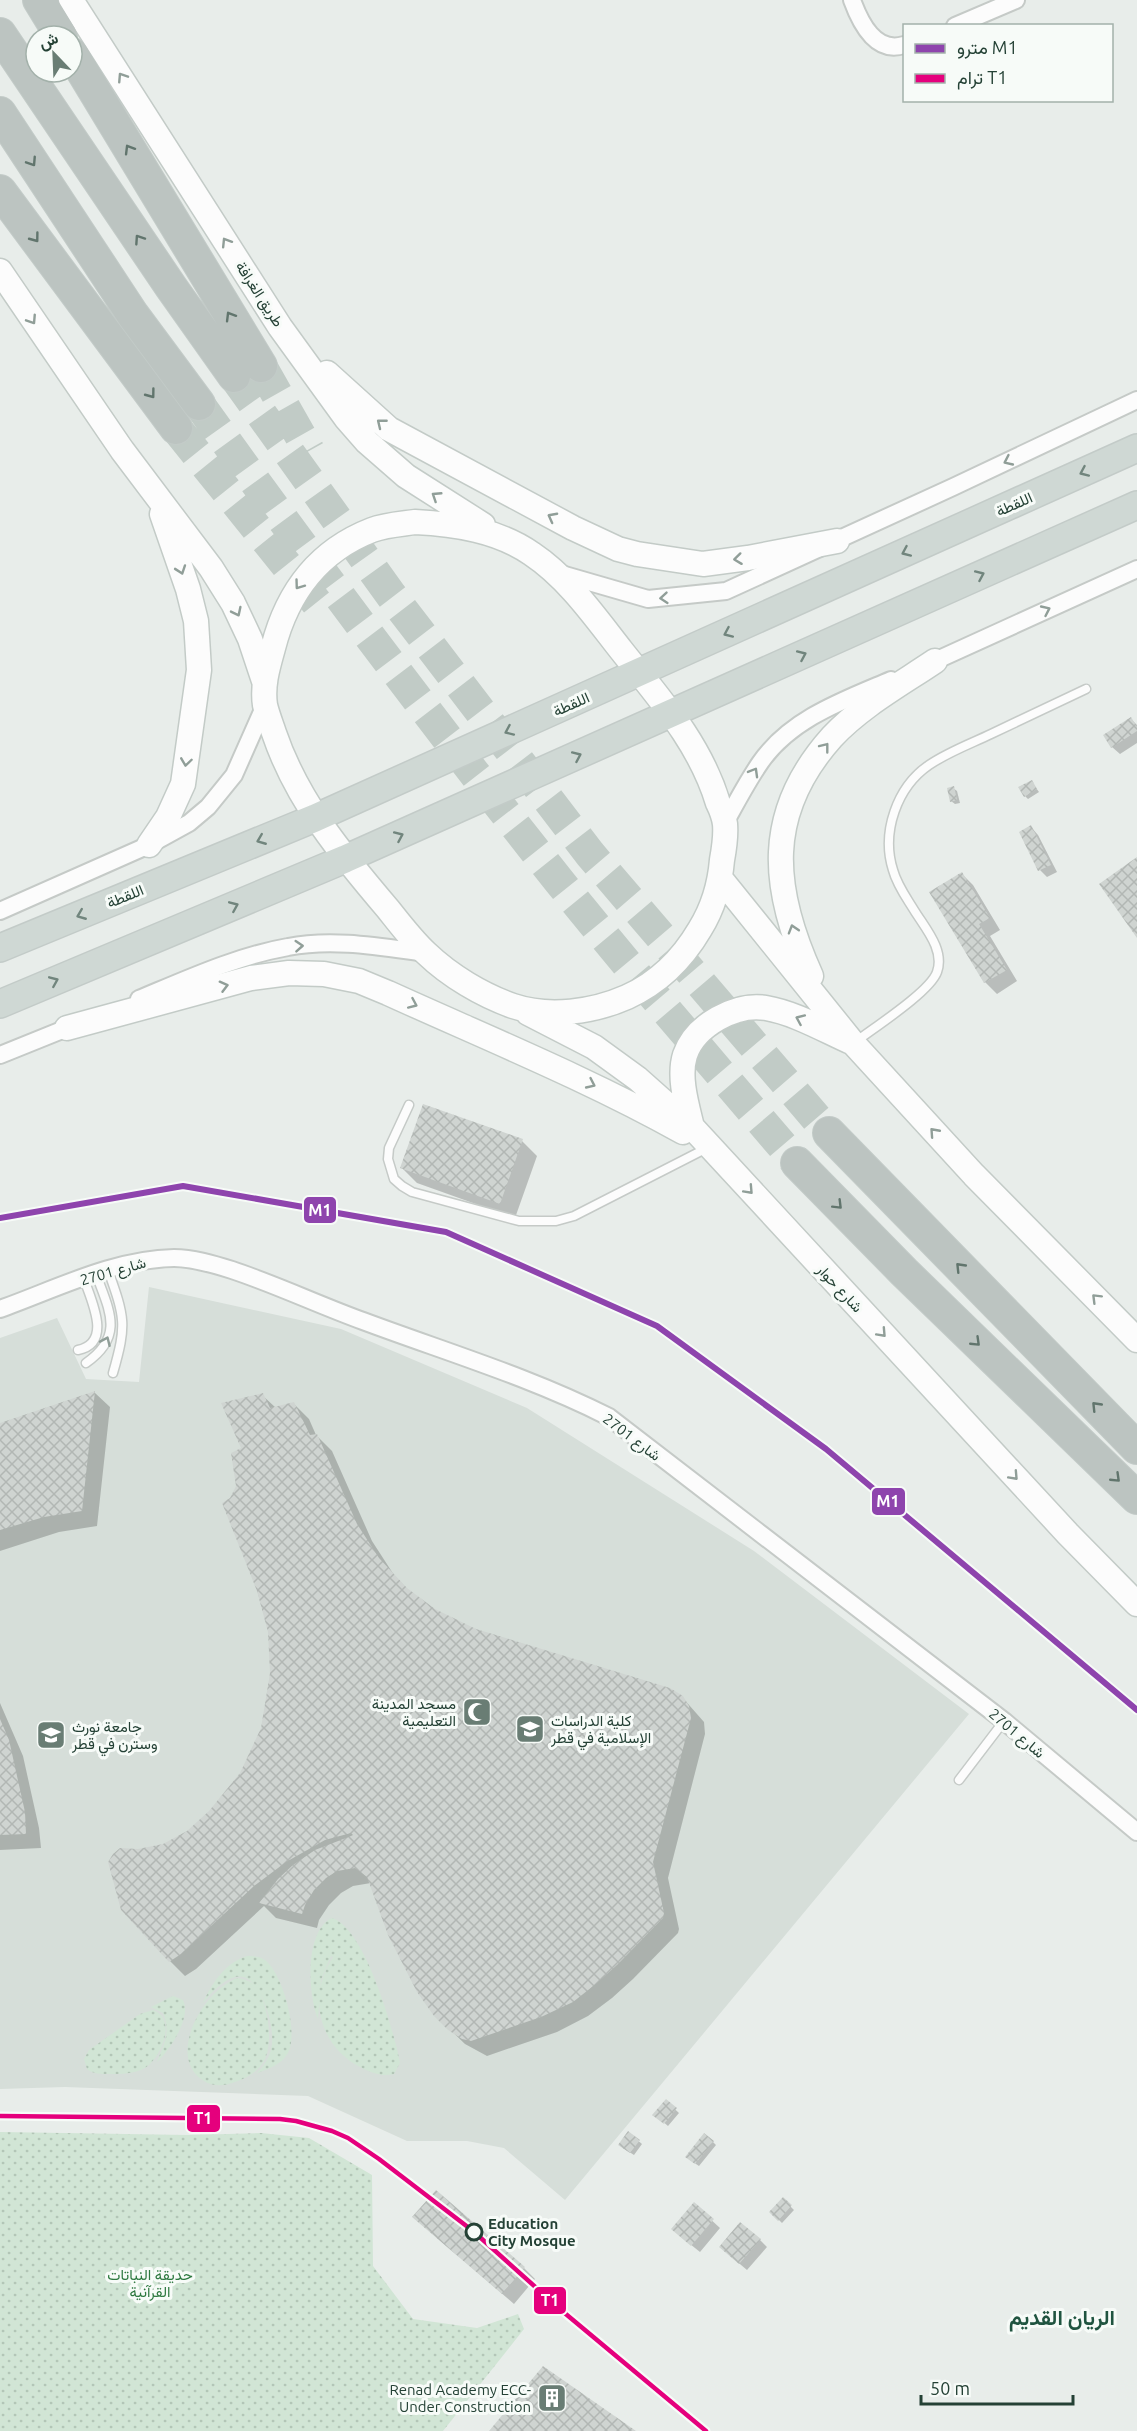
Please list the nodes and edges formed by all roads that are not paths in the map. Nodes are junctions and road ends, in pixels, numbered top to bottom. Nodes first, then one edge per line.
1 (39, 0) edge
2 (71, 0) edge
3 (852, 0) edge
4 (1016, 0) edge
5 (54, 24) edge
6 (960, 24) edge
7 (0, 34) edge
8 (903, 45) edge
9 (24, 70) edge
10 (84, 76) edge
11 (34, 84) edge
12 (0, 113) edge
13 (0, 190) edge
14 (0, 271) edge
15 (280, 327) junction
16 (1137, 400) edge
17 (199, 404) tunnel mouth
18 (176, 428) tunnel mouth
19 (1137, 448) edge
20 (155, 495) junction
21 (1137, 505) edge
22 (503, 537) junction
23 (837, 541) junction
24 (1137, 569) edge
25 (555, 572) junction
26 (935, 661) junction
27 (639, 673) junction
28 (1086, 689) dead end
29 (265, 693) junction
30 (672, 714) junction
31 (315, 818) junction
32 (725, 823) junction
33 (149, 845) junction
34 (345, 860) junction
35 (720, 878) junction
36 (0, 910) edge
37 (0, 948) edge
38 (426, 953) junction
39 (823, 1003) junction
40 (0, 1004) edge
41 (516, 1007) junction
42 (67, 1028) junction
43 (853, 1043) junction
44 (0, 1055) edge
45 (409, 1105) dead end
46 (692, 1127) junction
47 (829, 1133) tunnel mouth
48 (709, 1147) junction
49 (796, 1163) tunnel mouth
50 (96, 1274) junction
51 (0, 1309) edge
52 (1137, 1340) edge
53 (78, 1350) dead end
54 (86, 1363) dead end
55 (113, 1374) dead end
56 (1137, 1448) edge
57 (1137, 1498) edge
58 (1137, 1604) edge
59 (1004, 1721) junction
60 (960, 1780) dead end
61 (1137, 1832) edge

1 - 5 highway
15 -> 2 main road, طريق الغرافة
3 - 8 street
4 - 6 street
7 - 9 highway
10 - 11 highway
12 -> 17 highway
13 -> 18 highway
14 -> 20 main road
22 -> 15 main road, طريق الغرافة
23 -> 15 main road
16 -> 23 street
19 -> 27 main road, اللقطة
20 -> 29 main road
20 -> 33 main road
30 -> 21 main road
22 - 25 main road
22 -> 29 main road
23 -> 25 street
26 -> 24 street
25 - 27 main road
32 -> 26 street
39 -> 26 main road
27 - 30 main road
27 -> 31 main road, اللقطة
28 - 43 lane
29 - 31 main road
29 - 33 street
30 - 32 main road
34 -> 30 main road
31 - 34 main road
31 -> 37 main road, اللقطة
32 - 35 main road
33 - 36 street
34 - 38 main road
40 -> 34 main road
35 - 39 main road
35 - 41 main road
38 - 41 main road
42 -> 38 street
39 - 43 main road
41 - 46 main road, شارع حوار
42 - 44 street
42 -> 48 main road
43 -> 46 main road
52 -> 43 main road
45 - 48 lane
46 - 48 main road, شارع حوار
56 -> 47 highway
48 -> 58 main road, شارع حوار
49 -> 57 highway
50 - 51 street, شارع 2701
50 - 53 lane
54 -> 50 lane
50 - 55 lane
50 - 59 street, شارع 2701
59 - 60 lane
59 - 61 street, شارع 2701

